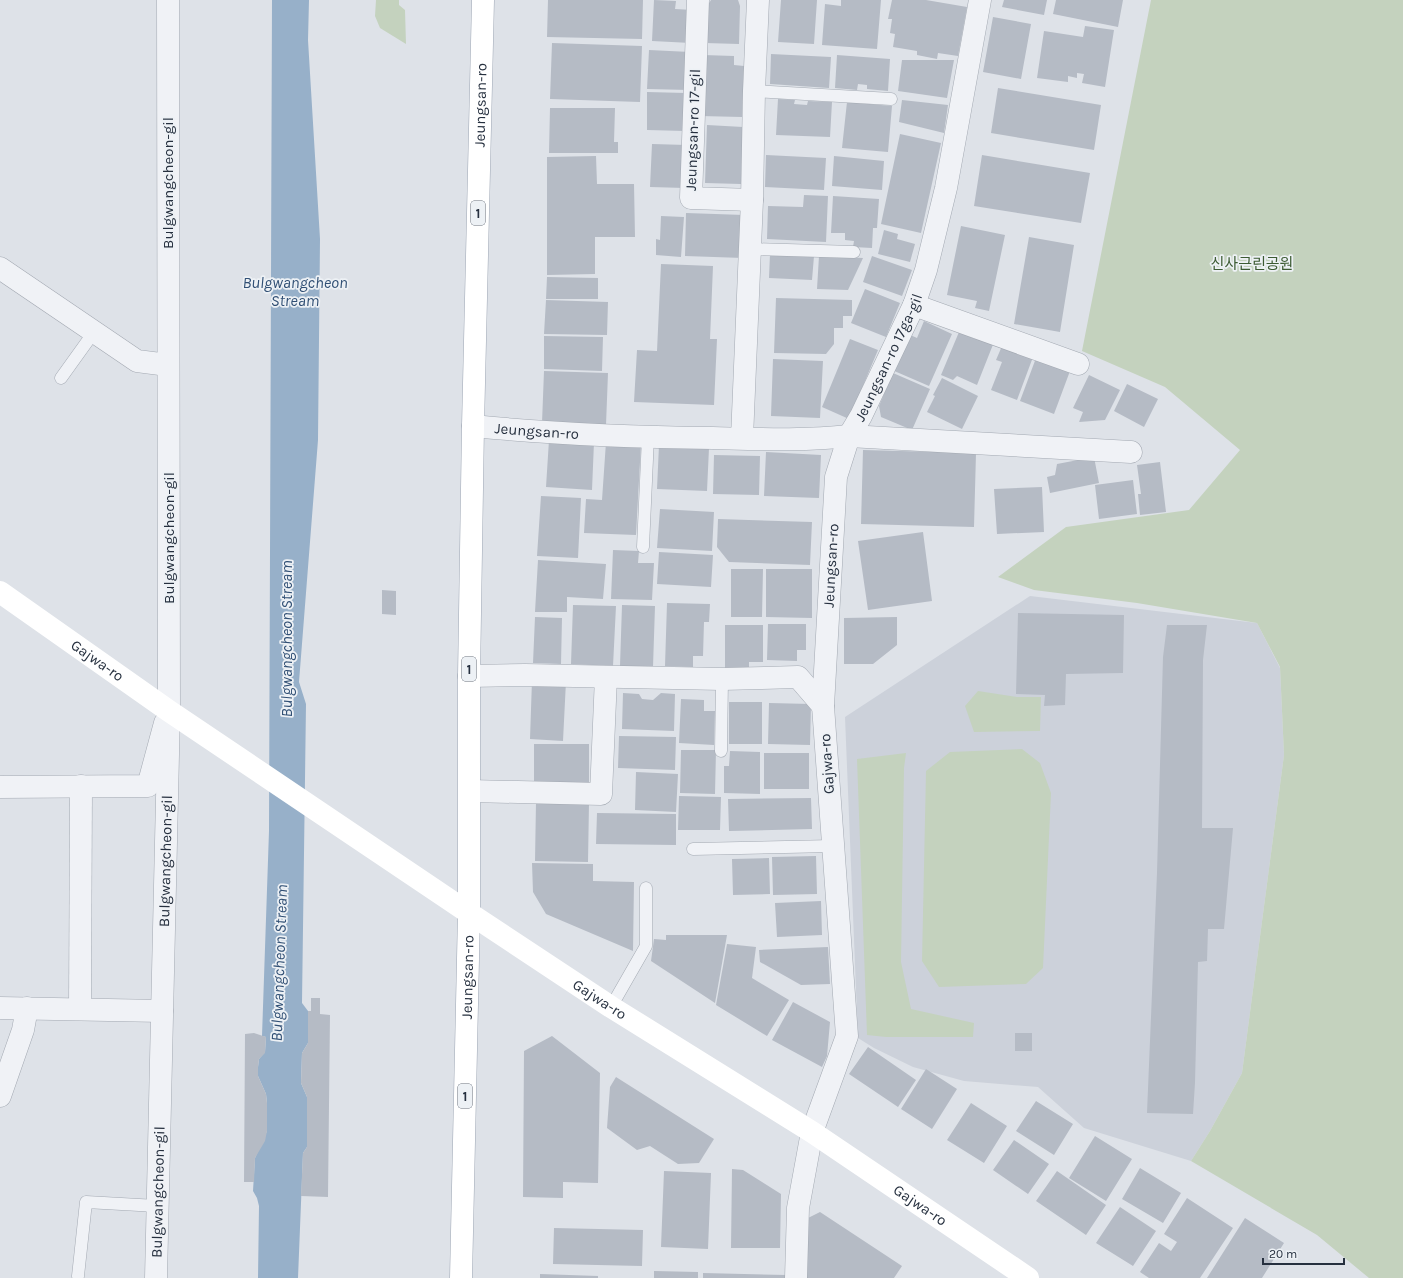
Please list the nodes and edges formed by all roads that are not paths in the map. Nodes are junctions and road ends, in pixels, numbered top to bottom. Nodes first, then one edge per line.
1 (168, 0) edge
2 (482, 0) edge
3 (698, 0) edge
4 (758, 0) edge
5 (980, 0) edge
6 (754, 91) junction
7 (891, 98) dead end
8 (752, 200) junction
9 (750, 249) junction
10 (854, 252) dead end
11 (0, 268) edge
12 (914, 305) junction
13 (94, 332) junction
14 (1078, 364) dead end
15 (168, 365) junction
16 (61, 378) dead end
17 (473, 426) junction
18 (849, 436) junction
19 (648, 437) junction
20 (742, 438) junction
21 (1131, 452) dead end
22 (643, 547) dead end
23 (0, 592) edge
24 (469, 676) junction
25 (606, 676) junction
26 (722, 680) junction
27 (823, 706) junction
28 (169, 710) junction
29 (720, 752) dead end
30 (81, 786) junction
31 (0, 787) edge
32 (470, 791) junction
33 (834, 846) junction
34 (693, 849) dead end
35 (646, 888) dead end
36 (468, 913) junction
37 (611, 1007) junction
38 (0, 1008) edge
39 (27, 1008) junction
40 (80, 1009) junction
41 (162, 1011) junction
42 (0, 1096) edge
43 (812, 1132) junction
44 (157, 1206) junction
45 (78, 1276) dead end
46 (156, 1278) edge
47 (461, 1278) edge
48 (796, 1278) edge
49 (1028, 1278) edge

1 - 15 street, Bulgwangcheon-gil
2 - 17 main road, Jeungsan-ro / 1
3 - 8 street, Jeungsan-ro 17-gil
4 - 6 street
5 - 12 street, Jeungsan-ro 17ga-gil
6 - 7 lane
6 - 8 street
8 - 9 street
9 - 10 lane
9 - 20 street
11 - 13 street
12 - 14 street
12 - 18 street, Jeungsan-ro 17ga-gil
13 - 15 street
13 - 16 lane
15 - 28 street, Bulgwangcheon-gil
17 - 19 street, Jeungsan-ro
17 - 24 main road, Jeungsan-ro / 1
18 - 20 street, Jeungsan-ro
18 - 21 street, Jeungsan-ro 17ga-gil
18 - 27 street, Jeungsan-ro
19 - 20 street, Jeungsan-ro
19 - 22 lane
23 - 28 main road, Gajwa-ro
24 - 25 street
24 - 32 main road, Jeungsan-ro / 1
25 - 26 street
25 - 32 street
26 - 27 street
26 - 29 lane
27 - 33 street, Gajwa-ro
28 - 30 street, Bulgwangcheon-gil
28 - 36 main road, Gajwa-ro
28 - 41 street, Bulgwangcheon-gil
30 - 31 street, Bulgwangcheon-gil
30 - 40 street
32 - 36 main road, Jeungsan-ro / 1
33 - 34 lane
33 - 43 street, Gajwa-ro
35 - 37 lane
36 - 37 main road, Gajwa-ro
36 - 47 main road, Jeungsan-ro / 1
37 - 43 main road, Gajwa-ro
38 - 39 street
39 - 40 street
39 - 42 street
40 - 41 street
41 - 44 street, Bulgwangcheon-gil
43 - 48 street, Gajwa-ro
43 - 49 main road, Gajwa-ro
44 - 45 lane
44 - 46 street, Bulgwangcheon-gil

